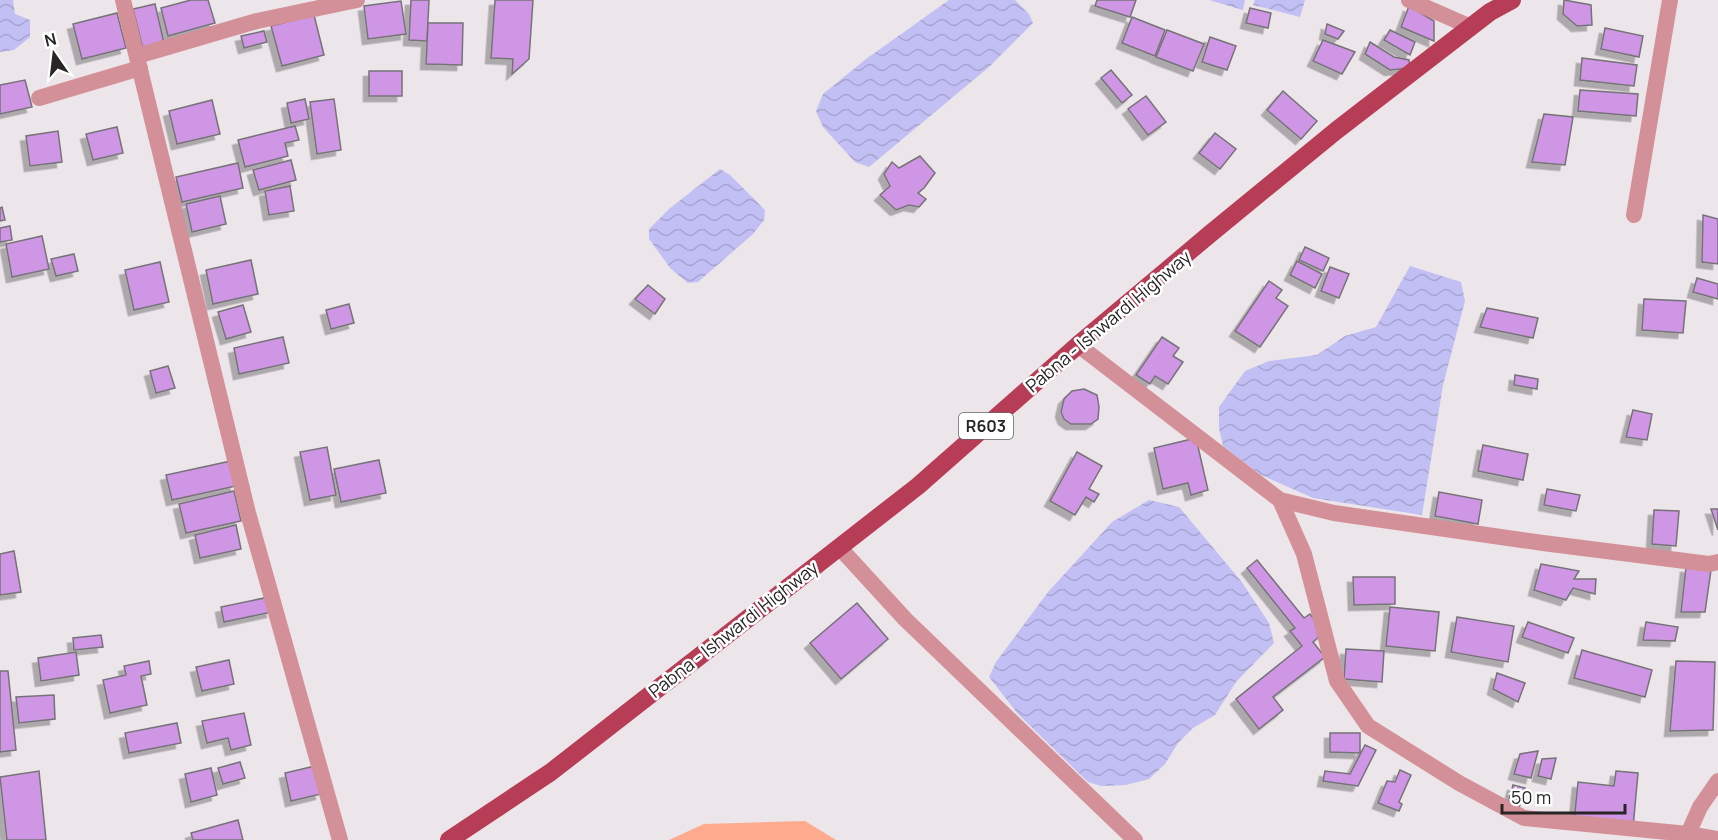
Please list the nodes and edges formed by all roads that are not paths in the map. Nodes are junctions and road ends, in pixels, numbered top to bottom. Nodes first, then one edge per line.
1 (123, 0) edge
2 (357, 0) edge
3 (1409, 0) edge
4 (1512, 0) edge
5 (1670, 0) edge
6 (1471, 27) junction
7 (139, 62) junction
8 (39, 98) dead end
9 (1634, 215) dead end
10 (1078, 345) junction
11 (1280, 500) junction
12 (839, 548) junction
13 (1718, 562) edge
14 (1718, 781) edge
15 (1685, 837) edge
16 (1718, 839) edge
17 (340, 840) edge
18 (449, 840) edge
19 (1135, 840) edge

1 - 7 street
2 - 7 street
3 - 6 street
4 - 6 main road, Pabna - Ishwardi Highway / R603
5 - 9 street
6 - 10 main road, Pabna - Ishwardi Highway / R603
7 - 8 street
7 - 17 street
10 - 11 street
10 - 12 main road, Pabna - Ishwardi Highway / R603
11 - 13 street
11 - 15 street
12 - 18 main road, Pabna - Ishwardi Highway / R603
12 - 19 street
14 - 15 street
15 - 16 street

